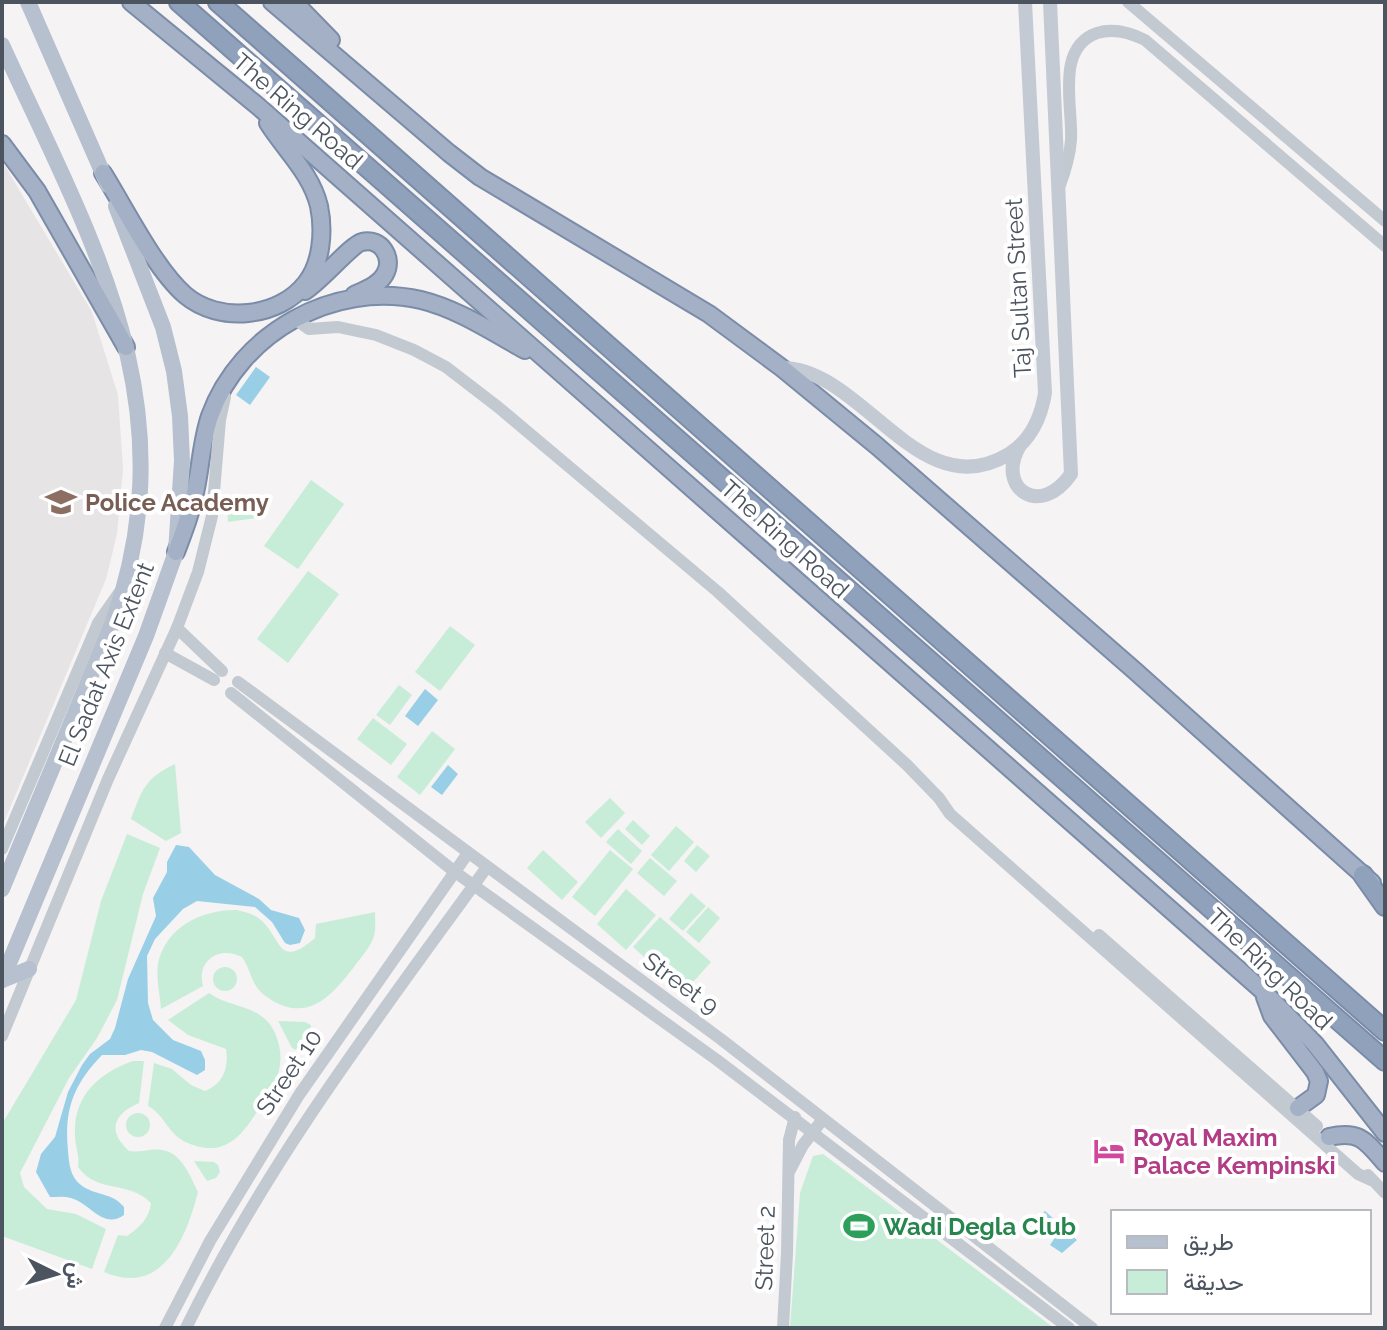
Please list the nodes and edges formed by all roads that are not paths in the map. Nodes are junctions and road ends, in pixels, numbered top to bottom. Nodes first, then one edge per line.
1 (28, 2) edge
2 (131, 2) edge
3 (179, 2) edge
4 (218, 2) edge
5 (272, 2) edge
6 (294, 2) edge
7 (1025, 2) edge
8 (1050, 2) edge
9 (1128, 2) edge
10 (2, 45) edge
11 (371, 87) junction
12 (259, 107) junction
13 (2, 144) edge
14 (103, 173) junction
15 (1058, 190) junction
16 (1385, 221) edge
17 (1385, 246) edge
18 (293, 297) junction
19 (349, 298) junction
20 (295, 319) junction
21 (126, 347) junction
22 (553, 366) junction
23 (782, 368) junction
24 (233, 373) junction
25 (1021, 445) junction
26 (176, 552) junction
27 (126, 585) junction
28 (177, 628) junction
29 (165, 653) junction
30 (401, 802) junction
31 (389, 819) junction
32 (2, 849) edge
33 (468, 853) junction
34 (487, 867) junction
35 (455, 872) junction
36 (1363, 875) junction
37 (474, 886) junction
38 (2, 889) edge
39 (1385, 895) edge
40 (1385, 906) edge
41 (29, 969) junction
42 (1138, 975) junction
43 (2, 980) edge
44 (1264, 992) junction
45 (1385, 1031) edge
46 (2, 1036) edge
47 (722, 1040) junction
48 (711, 1056) junction
49 (1385, 1061) edge
50 (803, 1104) junction
51 (1298, 1108) junction
52 (823, 1119) junction
53 (793, 1120) junction
54 (1385, 1133) edge
55 (811, 1134) junction
56 (1329, 1137) junction
57 (858, 1145) junction
58 (847, 1159) junction
59 (1385, 1163) edge
60 (790, 1170) junction
61 (1371, 1180) junction
62 (1385, 1193) edge
63 (1086, 1326) edge
64 (165, 1328) edge
65 (186, 1328) edge
66 (783, 1328) edge
67 (1069, 1328) edge

1 - 14 main road, El Sadat Axis Extent
2 - 12 highway, The Ring Road
3 - 49 highway, The Ring Road
4 - 45 highway, The Ring Road
5 - 11 highway
6 - 11 highway
7 - 25 main road, Taj Sultan Street
8 - 15 main road, Taj Sultan Street
9 - 16 street
10 - 21 main road, El Sadat Axis Extent
11 - 23 highway
12 - 18 highway
12 - 22 highway, The Ring Road
13 - 21 highway
14 - 18 highway
14 - 26 main road, El Sadat Axis Extent
15 - 17 street
15 - 25 main road, Taj Sultan Street
18 - 19 highway
19 - 20 highway
19 - 22 highway
20 - 24 highway
20 - 42 street
21 - 27 main road, El Sadat Axis Extent
22 - 44 highway, The Ring Road
23 - 25 main road
23 - 36 highway
24 - 26 highway
24 - 28 street
26 - 43 main road, El Sadat Axis Extent
27 - 32 street
27 - 38 main road, El Sadat Axis Extent
28 - 29 street
28 - 29 street
29 - 41 street
30 - 31 street
30 - 31 street, Street 9
30 - 33 street, Street 9
31 - 35 street, Street 9
33 - 34 street, Street 9
33 - 35 street, Street 10
34 - 37 street, Street 10
34 - 47 street, Street 9
35 - 37 street, Street 9
35 - 64 street, Street 10
36 - 39 highway
36 - 40 highway
37 - 48 street, Street 9
37 - 65 street, Street 10
41 - 43 main road
41 - 46 street
42 - 51 street
42 - 61 street
44 - 51 highway
44 - 54 highway, The Ring Road
47 - 48 street
47 - 50 street, Street 9
48 - 53 street, Street 9
50 - 52 street, Street 9
50 - 53 street, Street 2
51 - 56 street
52 - 55 street, Street 2
52 - 57 street, Street 9
53 - 55 street, Street 9
53 - 60 street, Street 2
55 - 58 street, Street 9
55 - 60 street, Street 2
56 - 59 highway
56 - 61 street
57 - 58 street
57 - 63 street, Street 9
58 - 67 street, Street 9
60 - 66 street, Street 2
61 - 62 street

